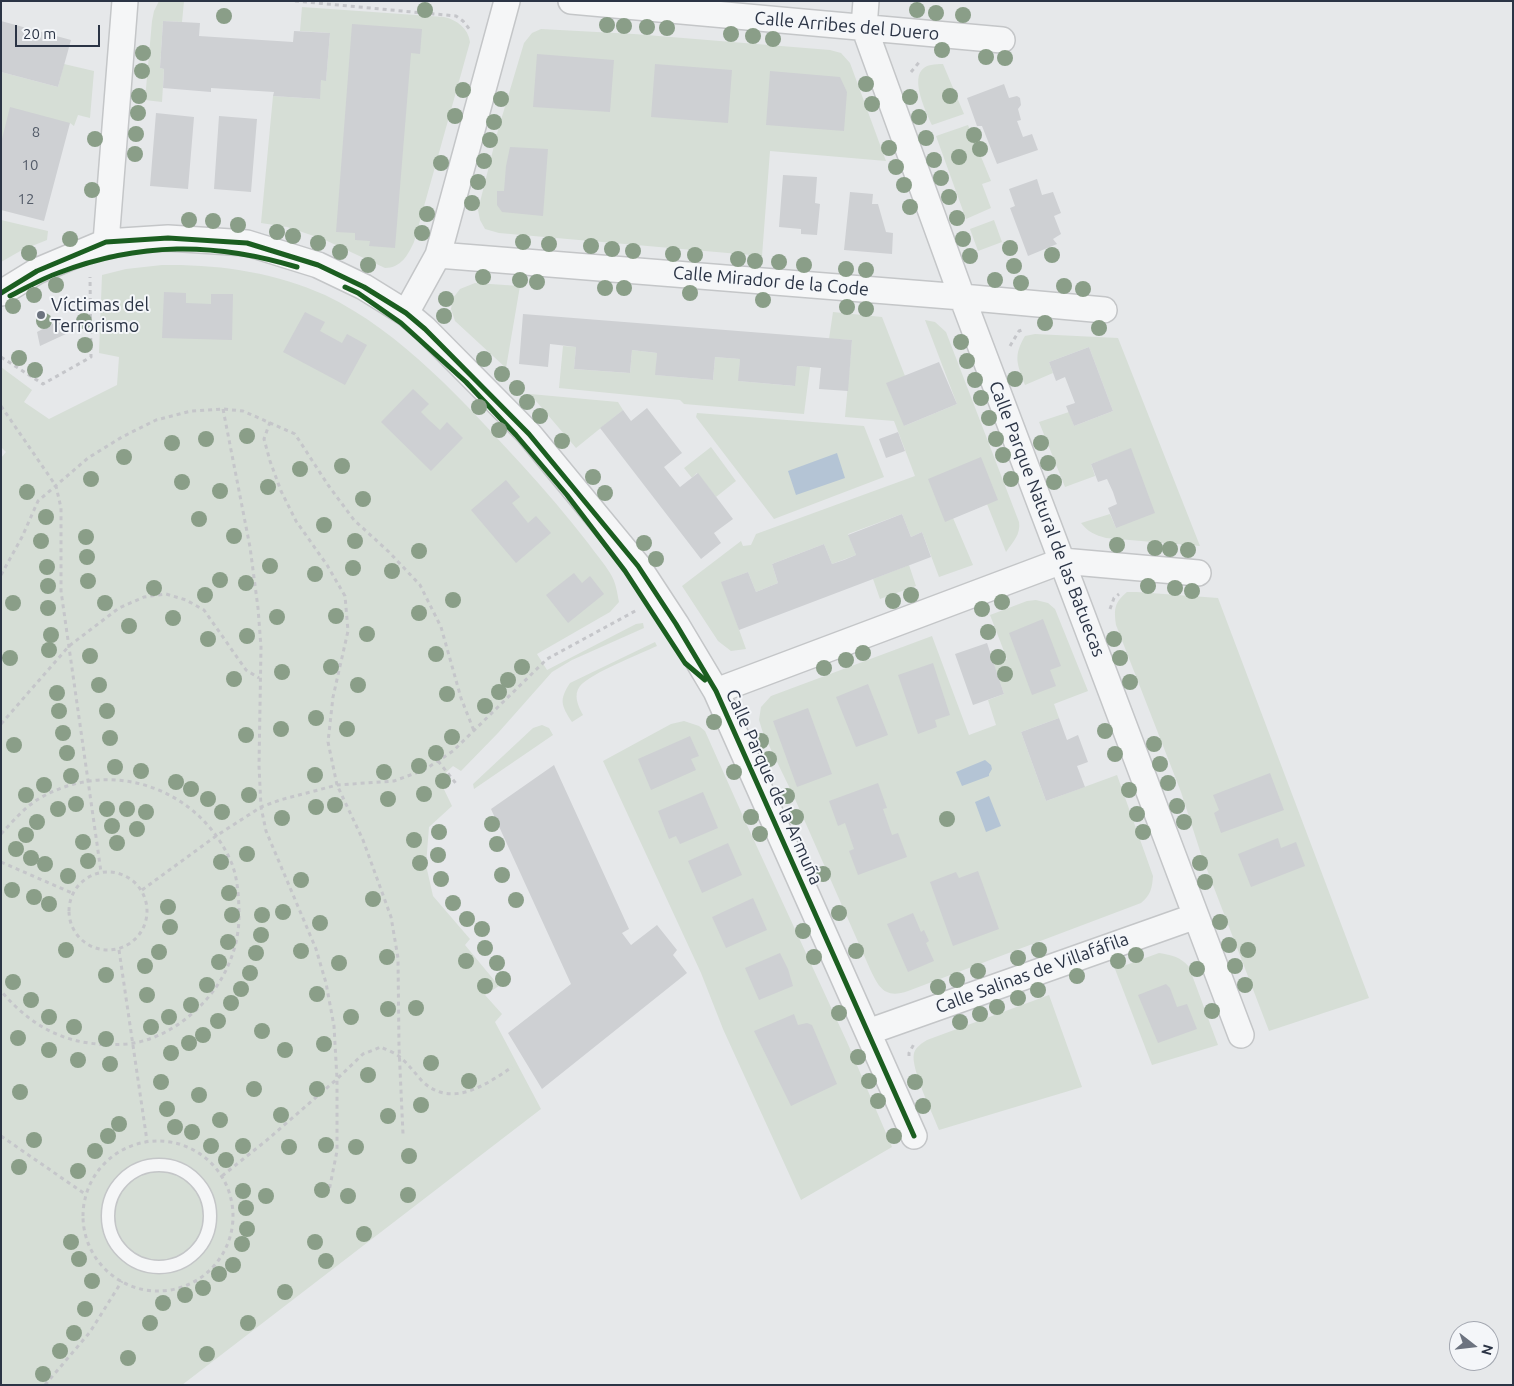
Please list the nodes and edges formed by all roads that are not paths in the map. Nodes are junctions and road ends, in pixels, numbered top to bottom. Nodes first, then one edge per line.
1 (125, 1) edge
2 (507, 1) edge
3 (572, 1) edge
4 (866, 1) edge
5 (864, 27) junction
6 (1002, 40) dead end
7 (106, 242) junction
8 (438, 255) junction
9 (1, 293) edge
10 (962, 296) junction
11 (1104, 310) dead end
12 (406, 313) junction
13 (1062, 561) junction
14 (1198, 573) dead end
15 (716, 691) junction
16 (1196, 916) junction
17 (868, 1032) junction
18 (1241, 1035) dead end
19 (914, 1136) dead end
20 (134, 1260) joint

1 - 7 street
2 - 8 street
3 - 5 street, Calle Arribes del Duero
4 - 5 street, Calle Parque Natural de las Batuecas
5 - 6 street, Calle Arribes del Duero
5 - 10 street, Calle Parque Natural de las Batuecas
7 - 9 street, Calle Parque de la Armuña
7 - 12 street, Calle Parque de la Armuña
8 - 10 street, Calle Mirador de la Code
8 - 12 street
10 - 11 street, Calle Mirador de la Code
10 - 13 street, Calle Parque Natural de las Batuecas
12 - 15 street, Calle Parque de la Armuña
13 - 14 street
13 - 15 street
13 - 16 street, Calle Parque Natural de las Batuecas
15 - 17 street, Calle Parque de la Armuña
16 - 17 street, Calle Salinas de Villafáfila
16 - 18 street, Calle Parque Natural de las Batuecas
17 - 19 street, Calle Parque de la Armuña
20 - 20 lane

